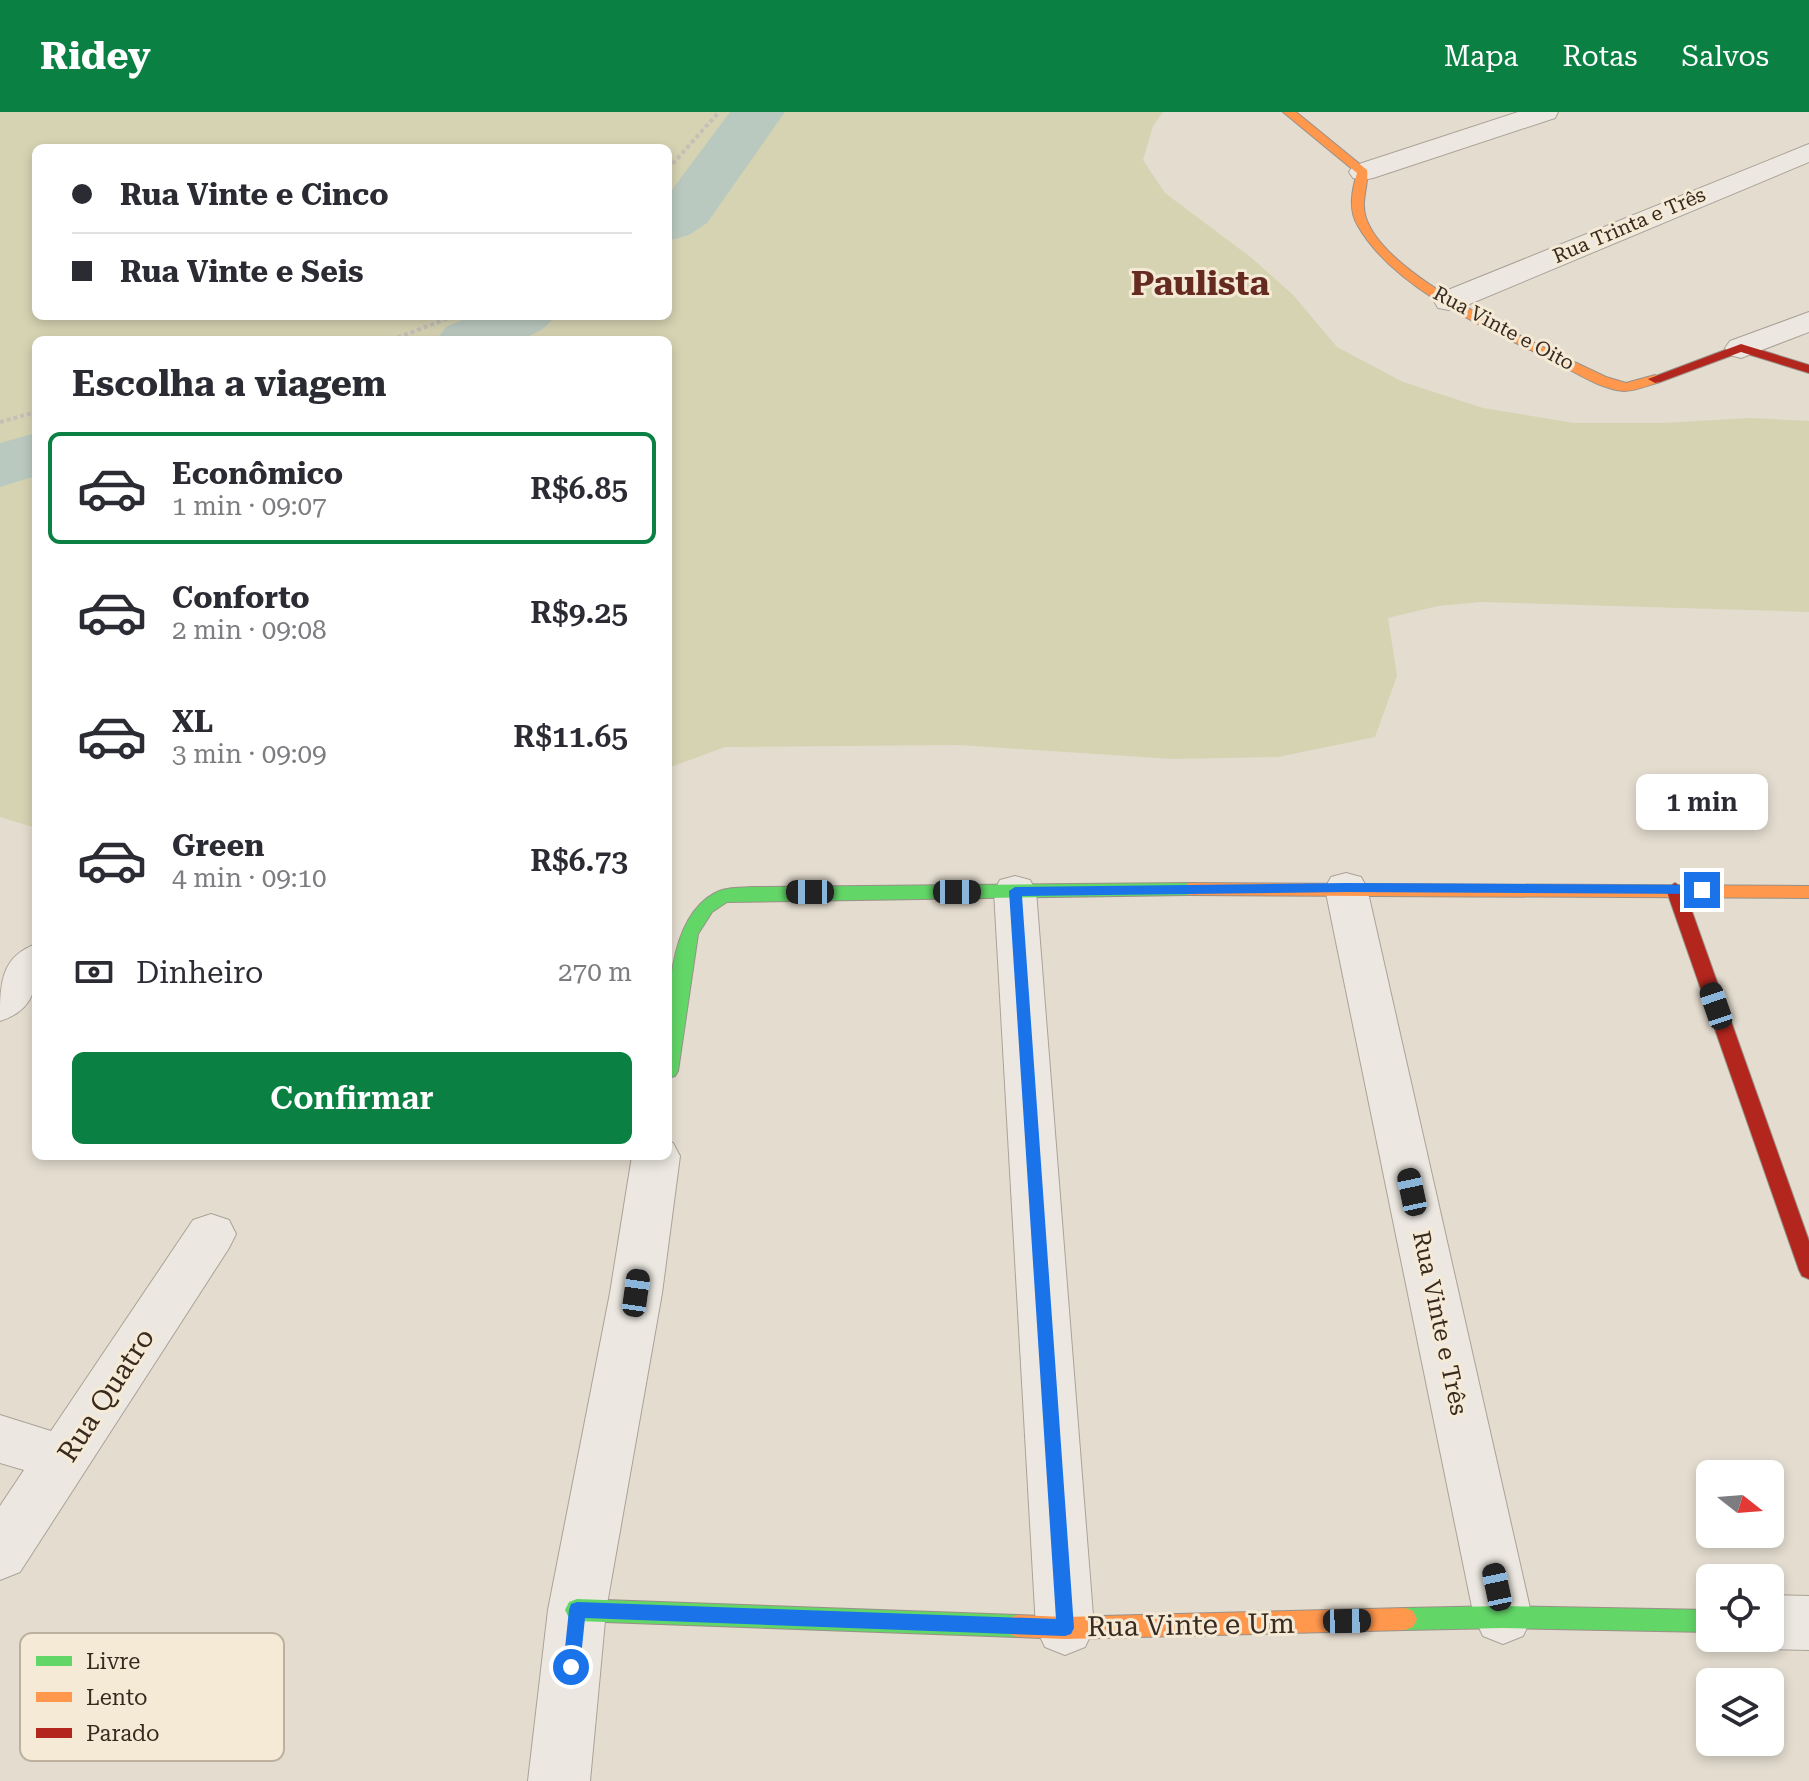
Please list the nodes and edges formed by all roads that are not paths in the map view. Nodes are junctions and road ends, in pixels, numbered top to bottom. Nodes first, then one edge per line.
1 (1289, 112) edge
2 (1545, 112) edge
3 (1809, 152) edge
4 (1363, 172) junction
5 (1449, 301) junction
6 (1809, 321) edge
7 (1741, 348) junction
8 (1809, 369) edge
9 (1346, 888) junction
10 (1675, 889) junction
11 (1015, 891) junction
12 (1809, 892) edge
13 (32, 965) edge
14 (0, 1004) edge
15 (672, 1045) edge
16 (655, 1160) edge
17 (211, 1234) dead end
18 (1809, 1270) edge
19 (0, 1439) edge
20 (65, 1459) junction
21 (0, 1554) edge
22 (577, 1610) junction
23 (1503, 1617) junction
24 (1696, 1621) edge
25 (1784, 1622) edge
26 (1809, 1623) edge
27 (1065, 1628) junction
28 (559, 1781) edge

1 - 4 street
2 - 4 street
3 - 5 street, Rua Trinta e Três
4 - 5 street, Rua Vinte e Oito
5 - 7 street, Rua Vinte e Oito
6 - 7 street
7 - 8 street
9 - 10 street
9 - 11 street
9 - 23 street, Rua Vinte e Três
10 - 12 street
10 - 18 street
11 - 15 street
11 - 27 street
13 - 14 street
16 - 22 street
17 - 20 street, Rua Quatro
19 - 20 street
20 - 21 street, Rua Quatro
22 - 27 street, Rua Vinte e Um
22 - 28 street
23 - 24 street, Rua Vinte e Um
23 - 27 street, Rua Vinte e Um
25 - 26 street

